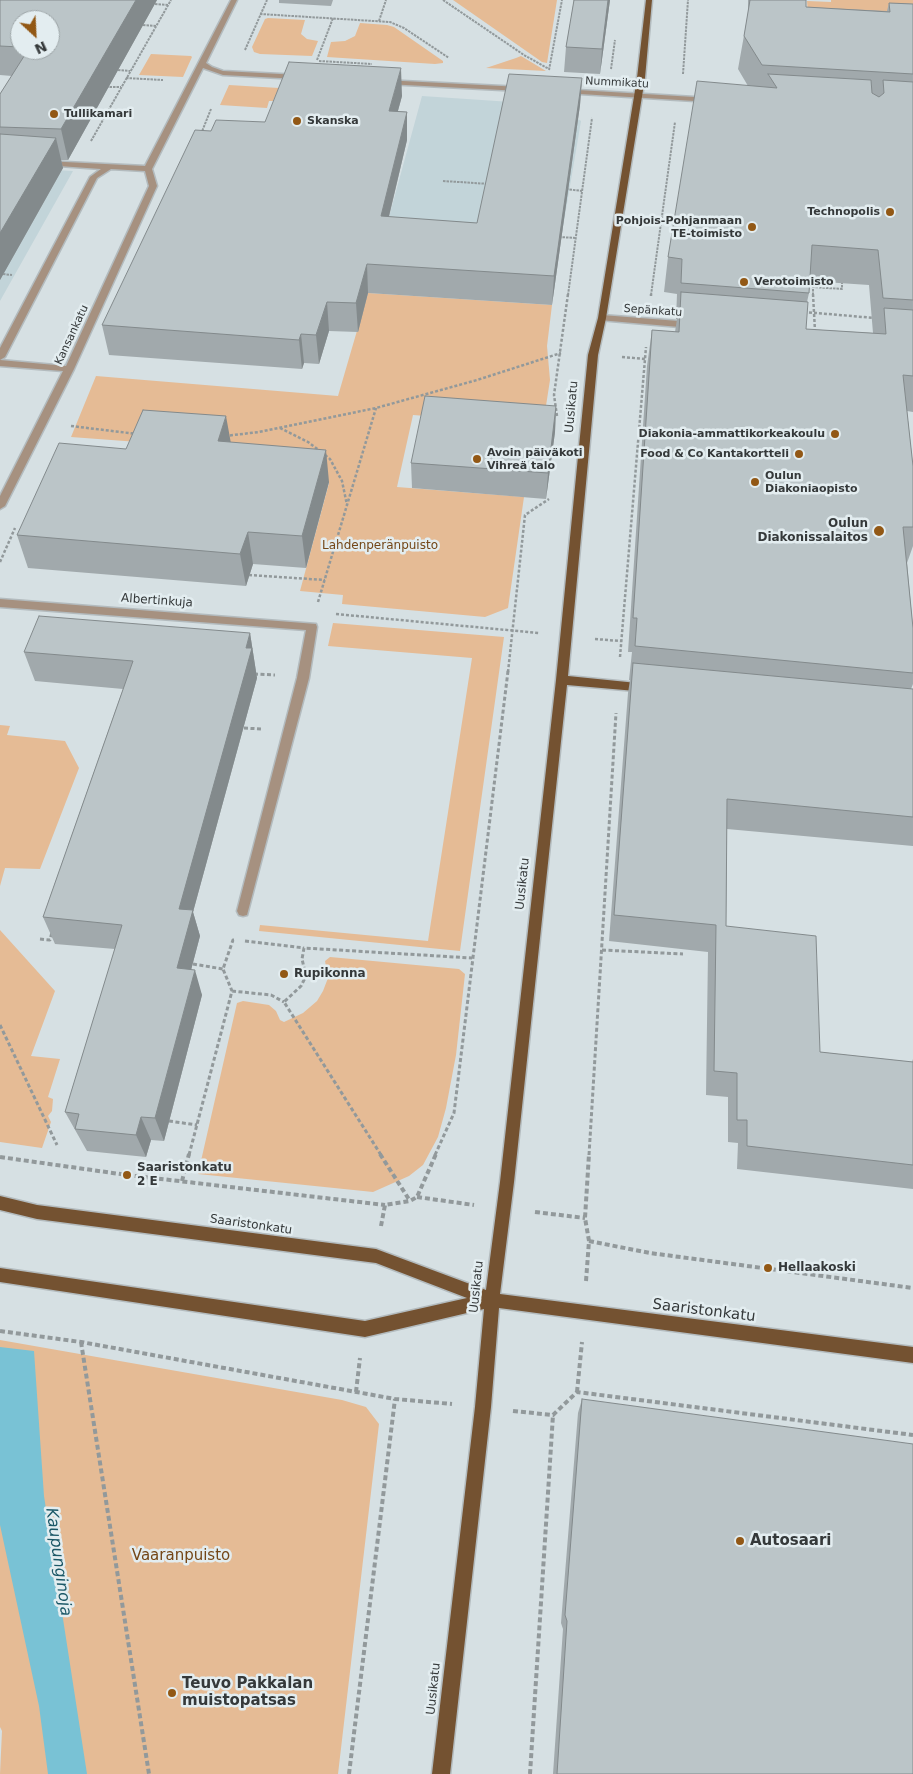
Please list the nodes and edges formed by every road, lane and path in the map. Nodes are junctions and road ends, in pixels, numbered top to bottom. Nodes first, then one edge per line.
1 (171, 0) edge
2 (234, 0) edge
3 (386, 0) edge
4 (443, 0) edge
5 (562, 0) edge
6 (649, 0) edge
7 (688, 0) edge
8 (155, 4) dead end
9 (168, 5) junction
10 (260, 14) dead end
11 (333, 18) junction
12 (379, 21) junction
13 (143, 25) dead end
14 (156, 26) junction
15 (616, 38) dead end
16 (449, 58) dead end
17 (316, 60) dead end
18 (203, 64) junction
19 (118, 70) dead end
20 (549, 70) junction
21 (130, 71) junction
22 (548, 73) dead end
23 (303, 77) edge
24 (382, 82) edge
25 (99, 86) edge
26 (120, 87) junction
27 (533, 90) edge
28 (552, 91) edge
29 (596, 93) junction
30 (638, 96) junction
31 (680, 98) junction
32 (718, 100) edge
33 (39, 163) edge
34 (78, 165) junction
35 (109, 167) junction
36 (148, 170) junction
37 (443, 181) dead end
38 (491, 184) edge
39 (564, 189) edge
40 (582, 190) junction
41 (557, 237) edge
42 (576, 238) junction
43 (842, 283) edge
44 (796, 311) edge
45 (815, 313) junction
46 (602, 318) junction
47 (884, 319) edge
48 (648, 321) junction
49 (702, 325) edge
50 (815, 334) edge
51 (561, 352) junction
52 (593, 355) junction
53 (0, 357) edge
54 (644, 359) junction
55 (652, 360) edge
56 (0, 363) edge
57 (69, 369) junction
58 (376, 408) junction
59 (557, 418) edge
60 (40, 425) junction
61 (280, 427) junction
62 (146, 434) edge
63 (232, 435) junction
64 (224, 436) edge
65 (638, 440) junction
66 (642, 440) dead end
67 (234, 444) edge
68 (637, 449) junction
69 (642, 449) edge
70 (549, 500) edge
71 (347, 505) junction
72 (0, 506) edge
73 (249, 575) dead end
74 (325, 580) junction
75 (0, 603) edge
76 (315, 612) junction
77 (312, 627) junction
78 (513, 630) junction
79 (566, 636) junction
80 (621, 641) junction
81 (562, 680) junction
82 (618, 685) junction
83 (656, 689) edge
84 (616, 709) dead end
85 (243, 910) dead end
86 (54, 926) edge
87 (40, 938) dead end
88 (304, 948) junction
89 (602, 950) junction
90 (684, 954) edge
91 (472, 958) junction
92 (193, 964) dead end
93 (223, 969) junction
94 (232, 991) junction
95 (284, 1002) junction
96 (0, 1025) edge
97 (169, 1121) dead end
98 (197, 1125) junction
99 (57, 1145) dead end
100 (0, 1157) edge
101 (182, 1181) junction
102 (410, 1202) junction
103 (0, 1203) edge
104 (385, 1205) junction
105 (585, 1218) dead end
106 (589, 1241) dead end
107 (376, 1256) junction
108 (0, 1275) edge
109 (913, 1288) edge
110 (492, 1300) junction
111 (365, 1329) junction
112 (81, 1342) dead end
113 (913, 1355) edge
114 (356, 1392) dead end
115 (395, 1399) dead end
116 (553, 1415) dead end
117 (149, 1774) edge
118 (349, 1774) edge
119 (441, 1774) edge
120 (530, 1774) edge

1 - 9 path
2 - 18 street
3 - 12 path
4 - 20 path
5 - 20 path
6 - 30 main road, Uusikatu
7 - 31 path
8 - 9 path
9 - 14 path
10 - 11 path
11 - 12 path
11 - 17 path
12 - 16 path
13 - 14 path
14 - 21 path
15 - 29 path
18 - 23 street
18 - 36 street
19 - 21 path
20 - 22 path
21 - 26 path
24 - 27 street
25 - 26 path
26 - 34 path
28 - 29 street, Nummikatu
29 - 30 street, Nummikatu
29 - 40 path
30 - 31 street, Nummikatu
30 - 46 main road, Uusikatu
31 - 32 street, Nummikatu
31 - 48 path
33 - 34 street
34 - 35 street
35 - 36 street
35 - 53 street
36 - 57 street, Kansankatu
37 - 38 path
39 - 40 path
40 - 42 path
41 - 42 path
42 - 51 path
43 - 45 path
44 - 45 path
45 - 47 path
45 - 50 path
46 - 48 street, Sepänkatu
46 - 52 main road, Uusikatu
48 - 49 street, Sepänkatu
51 - 52 path
51 - 58 path
51 - 59 path
52 - 54 path
52 - 79 main road, Uusikatu
54 - 55 path
54 - 65 path
56 - 57 street
57 - 60 street, Kansankatu
58 - 61 path
58 - 71 path
60 - 62 path
60 - 72 street, Kansankatu
61 - 63 path
61 - 71 path
63 - 64 path
63 - 67 path
65 - 66 path
65 - 68 path
68 - 69 path
68 - 80 path
70 - 78 path
71 - 74 path
73 - 74 path
74 - 76 path
75 - 77 street, Albertinkuja
76 - 77 path
76 - 78 path
77 - 85 street
78 - 79 path
78 - 91 path
79 - 80 path
79 - 81 main road, Uusikatu
80 - 82 path
81 - 82 main road
81 - 110 main road, Uusikatu
82 - 83 main road
84 - 89 path
86 - 87 path
88 - 91 path
88 - 93 path
88 - 95 path
89 - 90 path
89 - 105 path
91 - 102 path
92 - 93 path
93 - 94 path
94 - 95 path
94 - 98 path
95 - 102 path
96 - 99 path
97 - 98 path
98 - 101 path
100 - 101 path
101 - 104 path
102 - 104 path
103 - 107 main road, Saaristonkatu
104 - 107 path
106 - 109 path
107 - 110 main road, Saaristonkatu
108 - 111 main road, Saaristonkatu
110 - 111 main road, Saaristonkatu
110 - 113 main road, Saaristonkatu
110 - 119 main road, Uusikatu
111 - 114 path
112 - 117 path
115 - 118 path
116 - 120 path

